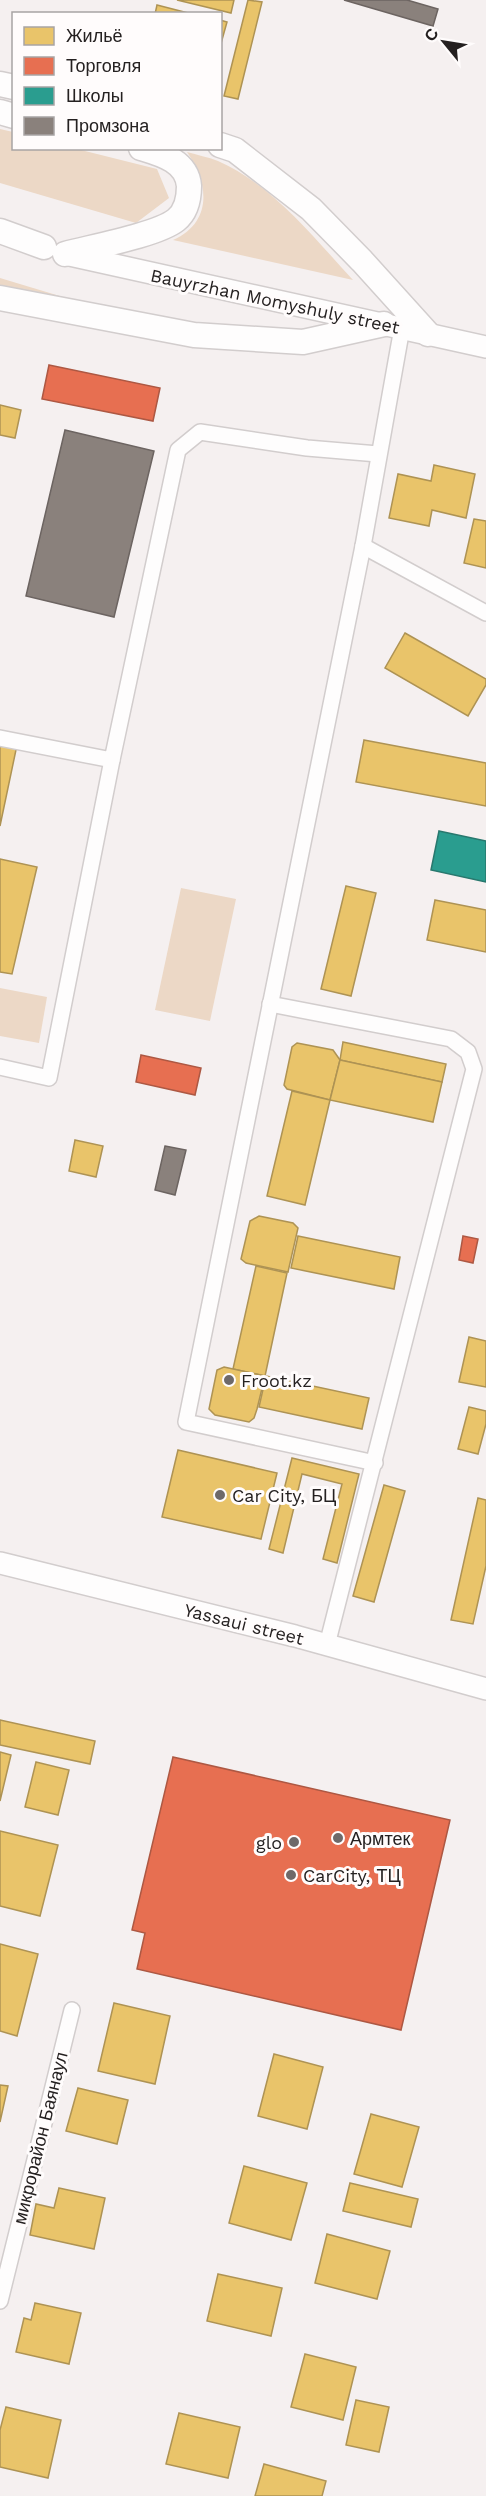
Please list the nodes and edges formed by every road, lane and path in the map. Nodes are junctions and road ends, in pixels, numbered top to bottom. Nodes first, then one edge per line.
1 (222, 146) edge
2 (147, 150) edge
3 (0, 232) edge
4 (54, 251) junction
5 (0, 298) edge
6 (393, 326) junction
7 (428, 334) junction
8 (486, 347) edge
9 (378, 454) junction
10 (363, 546) junction
11 (486, 613) edge
12 (0, 738) edge
13 (112, 760) junction
14 (270, 1004) junction
15 (0, 1067) edge
16 (375, 1463) junction
17 (0, 1563) edge
18 (327, 1645) junction
19 (486, 1689) edge
20 (72, 2010) dead end
21 (0, 2301) edge

1 - 7 main road
2 - 4 main road
3 - 4 main road, Bauyrzhan Momyshuly street
4 - 6 main road, Bauyrzhan Momyshuly street
5 - 6 main road
6 - 7 main road, Bauyrzhan Momyshuly street
6 - 9 street
7 - 8 main road, Bauyrzhan Momyshuly street
9 - 10 street
9 - 13 street
10 - 11 street
10 - 14 street
12 - 13 street
13 - 15 street
14 - 16 street
14 - 16 street
16 - 18 street
17 - 18 main road, Yassaui street
18 - 19 main road, Yassaui street
20 - 21 street, микрорайон Баянаул

